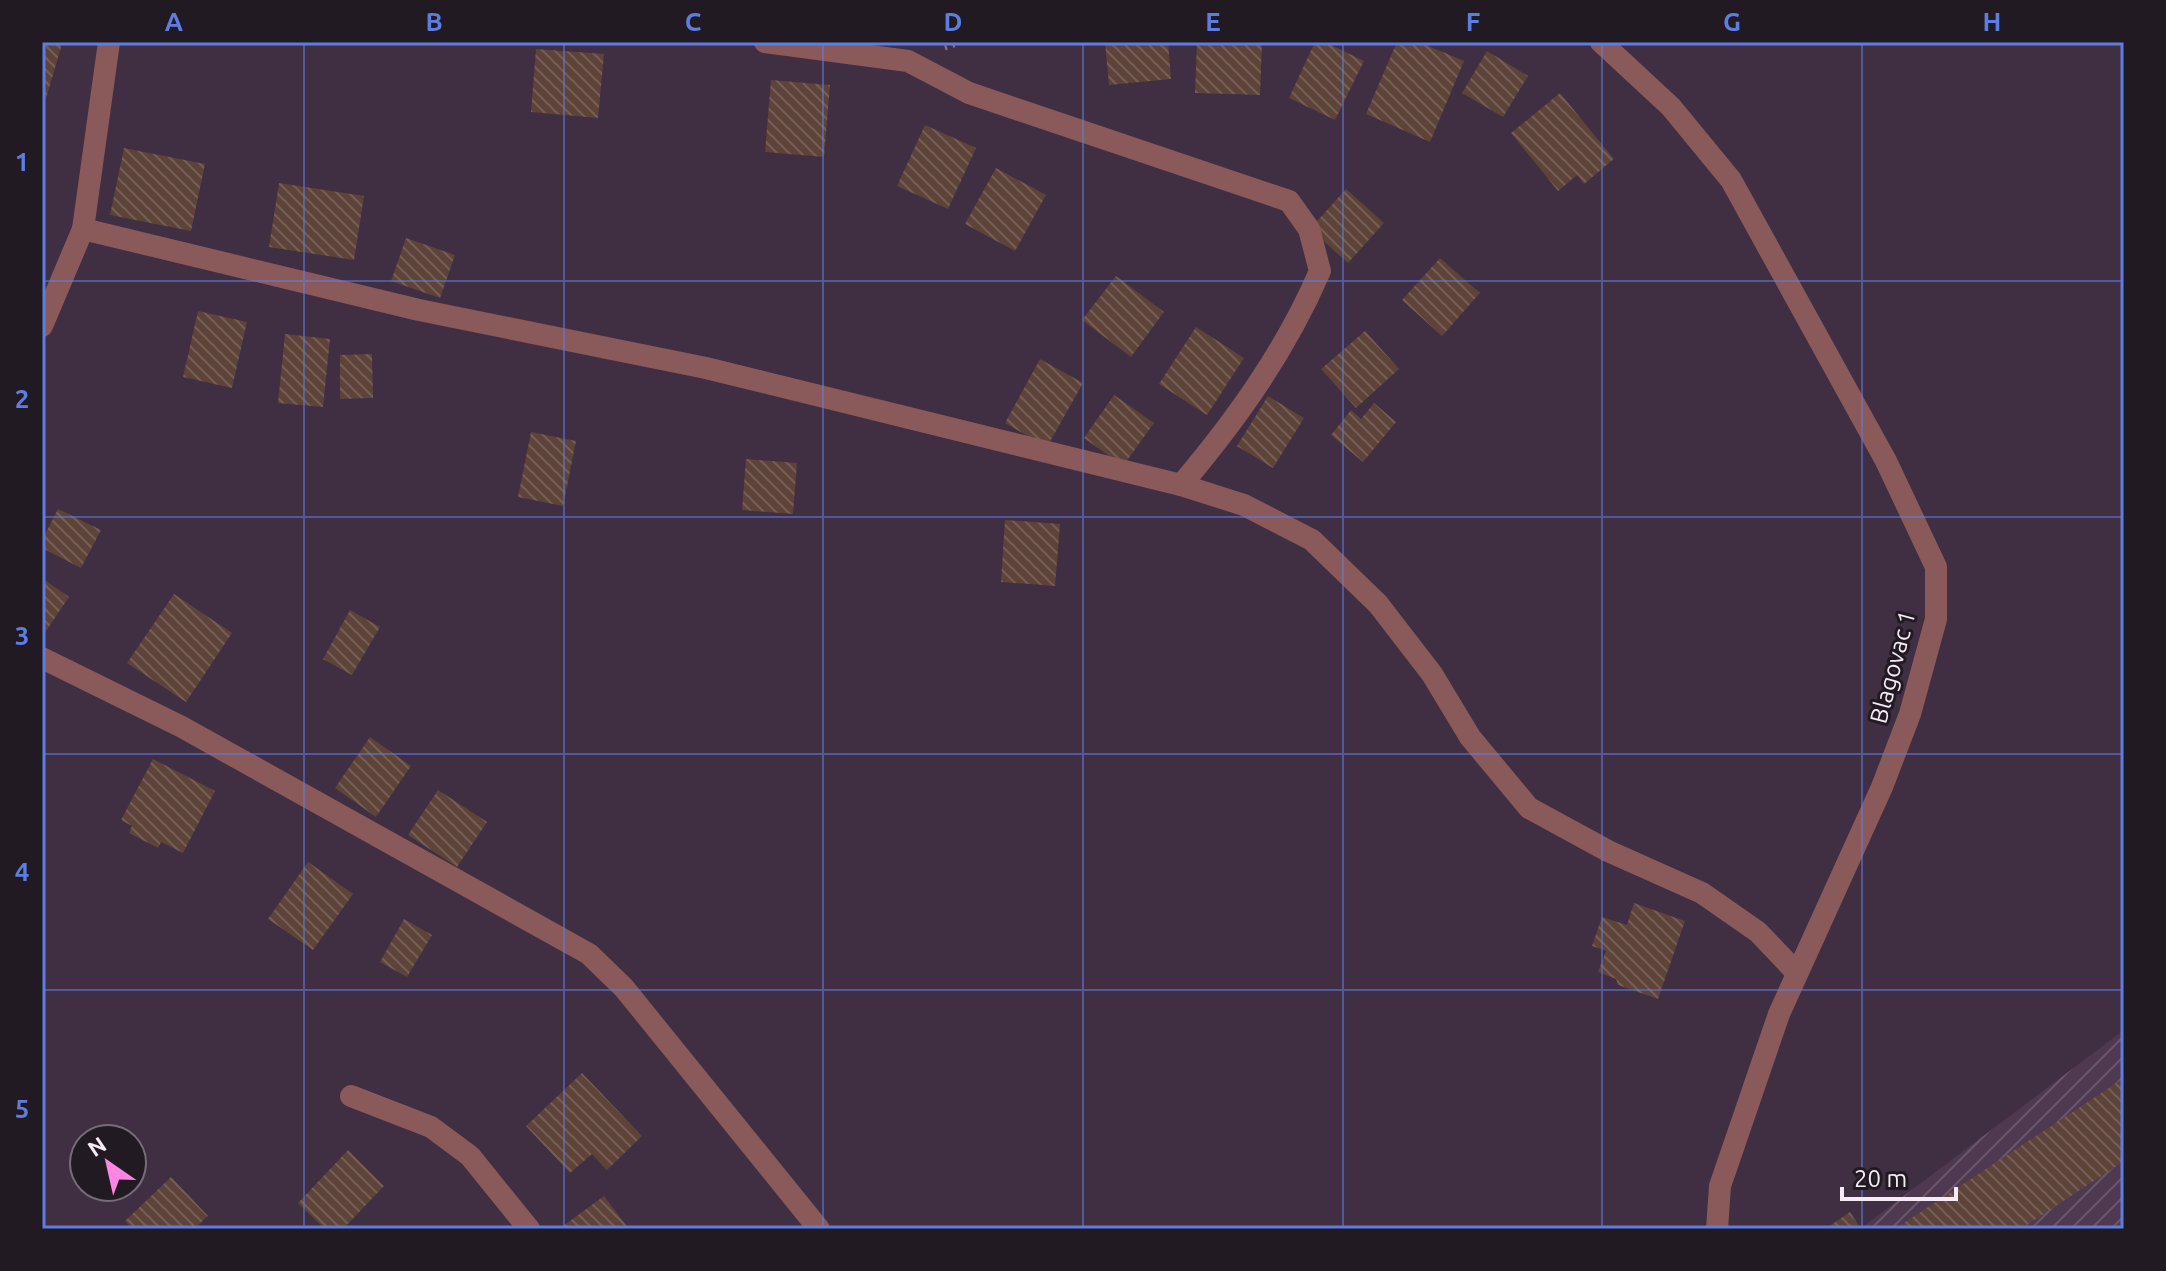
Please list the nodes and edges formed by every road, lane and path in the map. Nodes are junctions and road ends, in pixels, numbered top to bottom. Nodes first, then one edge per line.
1 (109, 42) edge
2 (765, 42) edge
3 (1601, 42) edge
4 (83, 229) junction
5 (42, 326) edge
6 (1181, 485) junction
7 (42, 658) edge
8 (1797, 973) junction
9 (351, 1096) dead end
10 (529, 1229) edge
11 (819, 1229) edge
12 (1717, 1229) edge

1 - 4 street
2 - 6 street
3 - 8 street, Blagovac 1
4 - 5 street
4 - 6 street
6 - 8 street
7 - 11 street
8 - 12 street, Blagovac 1
9 - 10 street

